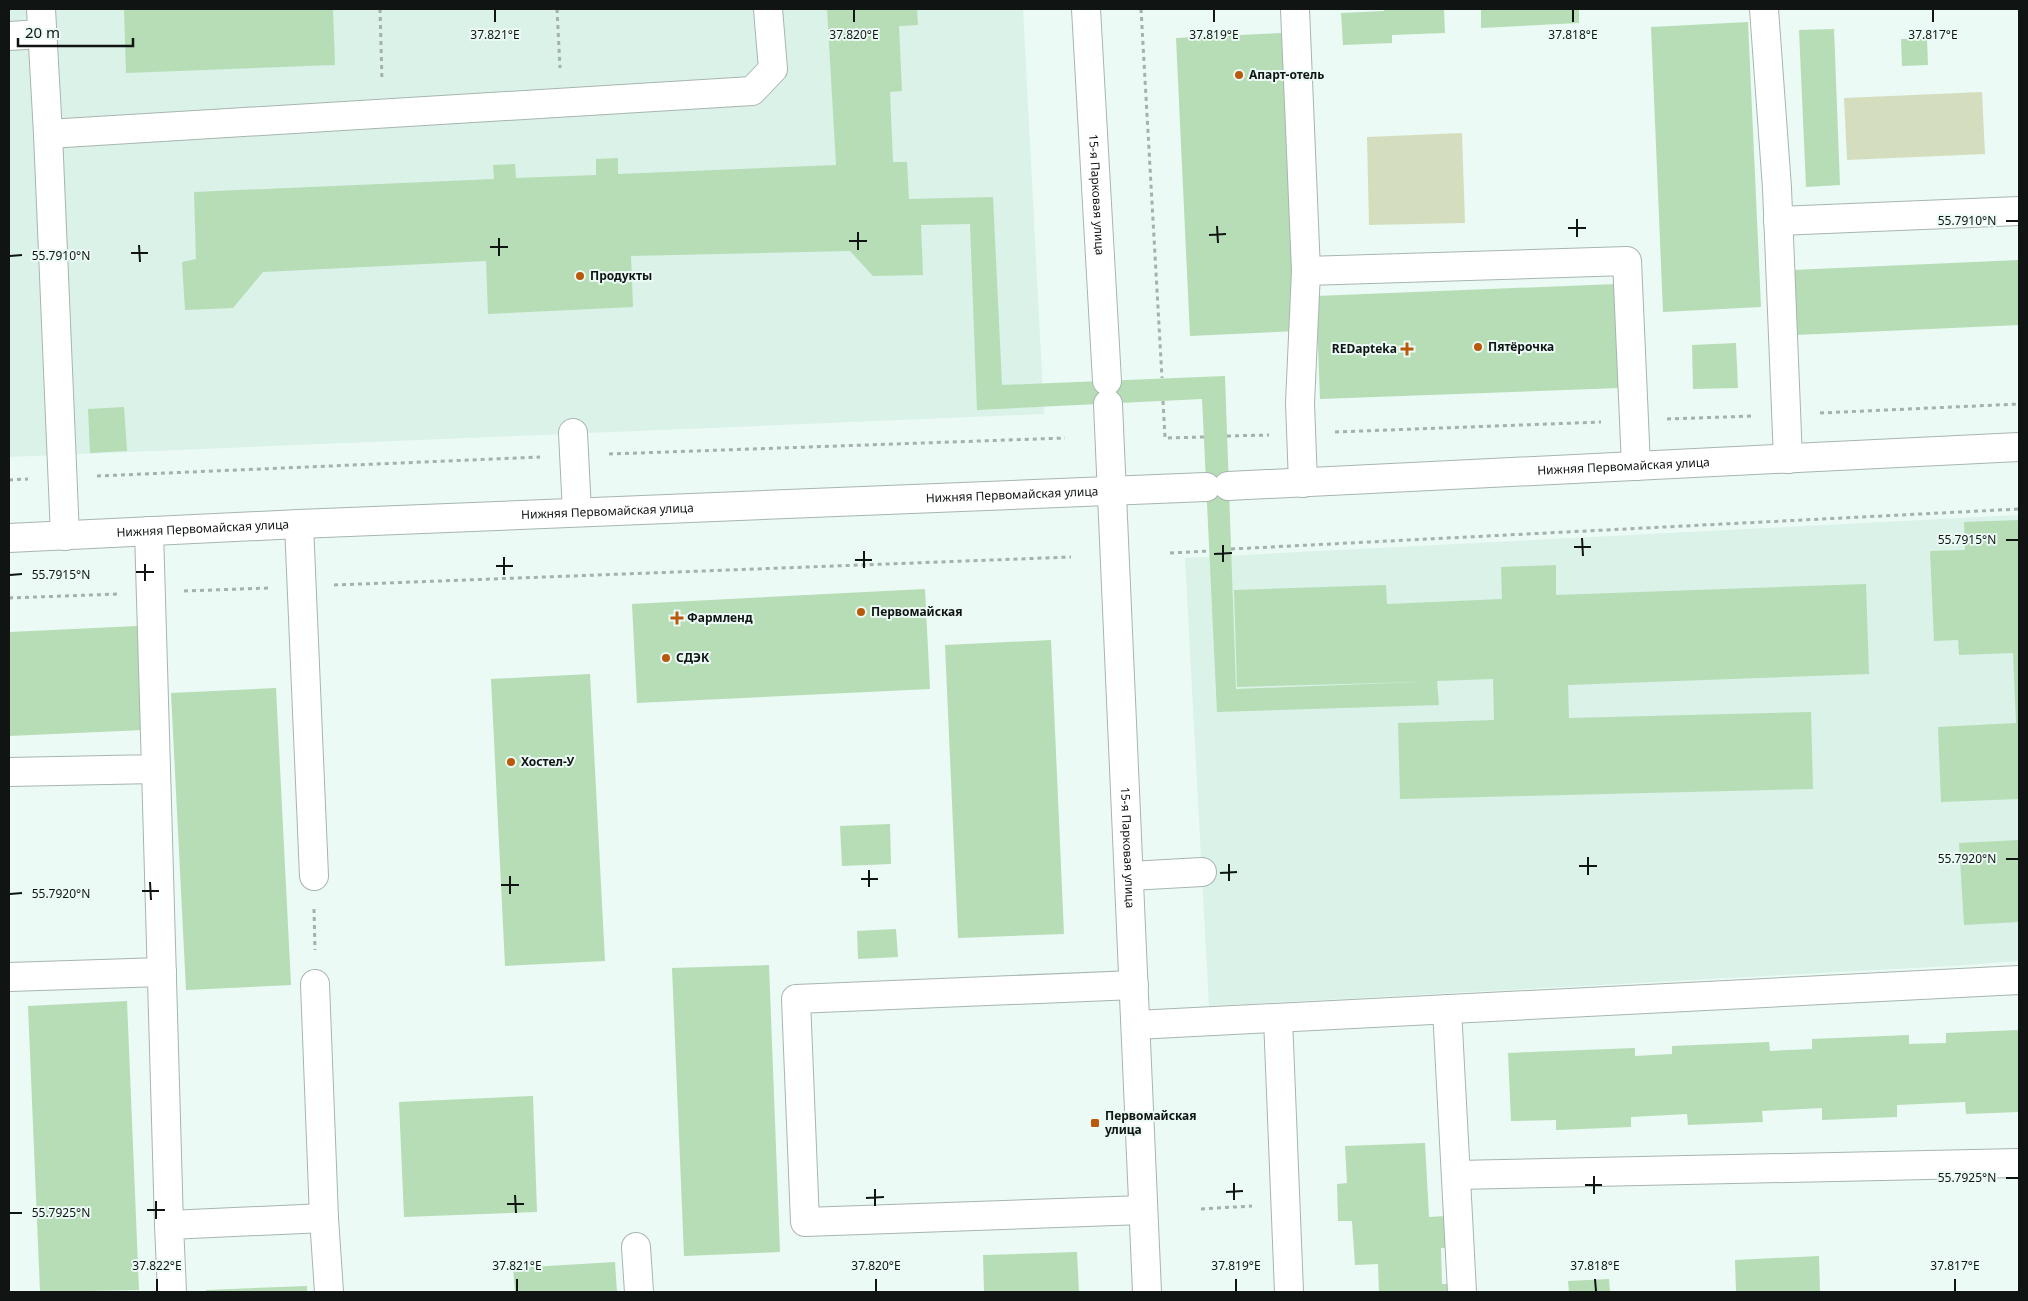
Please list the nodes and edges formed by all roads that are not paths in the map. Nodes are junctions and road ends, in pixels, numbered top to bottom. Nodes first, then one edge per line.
1 (768, 9) edge
2 (1086, 9) edge
3 (1294, 9) edge
4 (1764, 9) edge
5 (42, 22) edge
6 (9, 36) edge
7 (48, 134) junction
8 (2019, 211) edge
9 (1778, 221) junction
10 (1306, 271) junction
11 (573, 444) road end
12 (2019, 447) edge
13 (1788, 459) junction
14 (1636, 466) junction
15 (1303, 482) junction
16 (1113, 491) junction
17 (578, 512) junction
18 (299, 524) junction
19 (148, 531) junction
20 (65, 536) junction
21 (9, 538) edge
22 (156, 769) junction
23 (9, 772) edge
24 (1202, 872) dead end
25 (314, 876) road end
26 (1130, 876) junction
27 (162, 972) junction
28 (9, 978) edge
29 (2019, 980) edge
30 (315, 984) road end
31 (1134, 985) junction
32 (1447, 1009) junction
33 (1278, 1018) junction
34 (1136, 1025) junction
35 (2019, 1163) edge
36 (1457, 1175) junction
37 (1143, 1210) junction
38 (324, 1218) junction
39 (168, 1225) junction
40 (636, 1247) dead end
41 (172, 1292) edge
42 (329, 1292) edge
43 (639, 1292) edge
44 (1147, 1292) edge
45 (1289, 1292) edge
46 (1462, 1292) edge

1 - 7 street
2 - 16 street, 15-я Парковая улица
3 - 10 street
4 - 9 street
5 - 6 street
5 - 7 street
7 - 20 street
8 - 9 street
9 - 13 street
10 - 14 street
10 - 15 street
11 - 17 street
12 - 13 street, Нижняя Первомайская улица
13 - 14 street, Нижняя Первомайская улица
14 - 15 street, Нижняя Первомайская улица
15 - 16 street, Нижняя Первомайская улица
16 - 17 street, Нижняя Первомайская улица
16 - 26 street, 15-я Парковая улица
17 - 18 street, Нижняя Первомайская улица
18 - 19 street, Нижняя Первомайская улица
18 - 25 street
19 - 20 street, Нижняя Первомайская улица
19 - 22 street
20 - 21 street, Нижняя Первомайская улица
22 - 23 street
22 - 27 street
24 - 26 street
26 - 31 street, 15-я Парковая улица
27 - 28 street
27 - 39 street
29 - 32 street
30 - 38 street
31 - 34 street, 15-я Парковая улица
31 - 37 street
32 - 33 street
32 - 36 street
33 - 34 street
33 - 45 street
34 - 37 street, 15-я Парковая улица
35 - 36 street
36 - 46 street
37 - 44 street, 15-я Парковая улица
38 - 39 street
38 - 42 street
39 - 41 street
40 - 43 street

